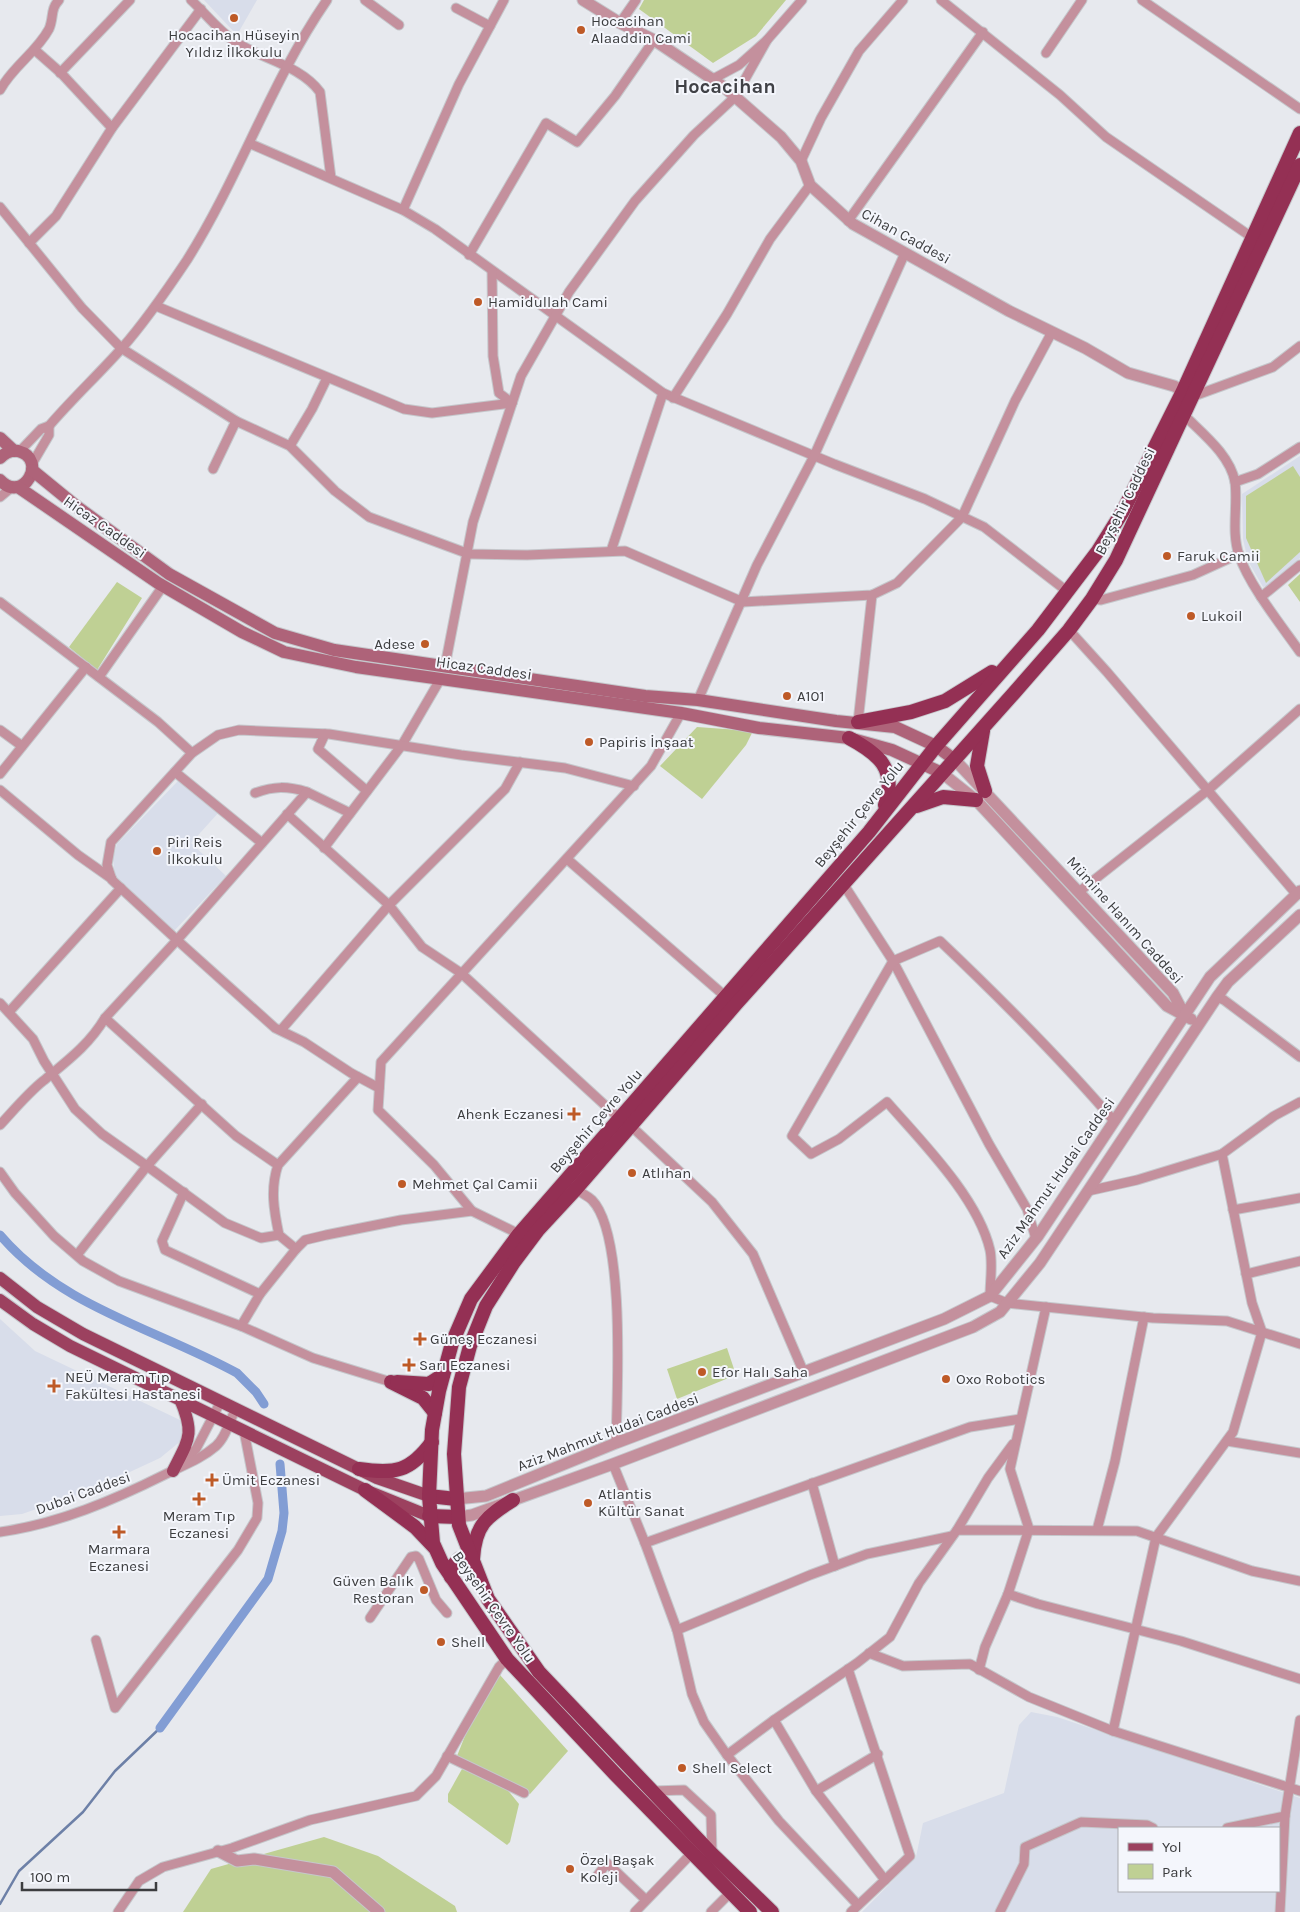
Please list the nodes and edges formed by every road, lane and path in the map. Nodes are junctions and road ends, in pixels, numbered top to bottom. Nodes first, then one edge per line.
1 (59, 0) edge
2 (130, 0) edge
3 (192, 0) edge
4 (327, 0) edge
5 (365, 0) edge
6 (504, 0) edge
7 (583, 0) edge
8 (636, 0) edge
9 (802, 0) edge
10 (903, 0) edge
11 (941, 0) edge
12 (1082, 0) edge
13 (1142, 0) edge
14 (456, 8) dead end
15 (201, 9) junction
16 (620, 23) junction
17 (399, 25) dead end
18 (490, 26) junction
19 (983, 32) junction
20 (654, 40) junction
21 (767, 40) junction
22 (36, 50) junction
23 (1046, 53) dead end
24 (286, 67) junction
25 (60, 72) junction
26 (713, 79) junction
27 (0, 90) edge
28 (735, 97) junction
29 (1300, 109) edge
30 (112, 128) junction
31 (1300, 133) edge
32 (251, 144) junction
33 (801, 161) junction
34 (1300, 164) edge
35 (331, 178) junction
36 (810, 184) junction
37 (0, 207) edge
38 (403, 210) junction
39 (3, 218) edge
40 (848, 221) junction
41 (1253, 238) junction
42 (29, 243) junction
43 (905, 253) junction
44 (469, 255) junction
45 (492, 271) junction
46 (156, 306) junction
47 (555, 317) junction
48 (1052, 332) junction
49 (1300, 346) edge
50 (122, 348) junction
51 (327, 378) junction
52 (663, 393) junction
53 (1188, 394) junction
54 (673, 398) junction
55 (512, 403) junction
56 (1185, 416) junction
57 (236, 421) junction
58 (50, 426) junction
59 (0, 438) edge
60 (290, 446) junction
61 (1300, 447) edge
62 (16, 451) junction
63 (814, 456) junction
64 (0, 458) edge
65 (32, 467) junction
66 (213, 470) dead end
67 (0, 480) edge
68 (1235, 482) junction
69 (15, 487) junction
70 (0, 497) edge
71 (962, 517) junction
72 (611, 551) junction
73 (469, 554) junction
74 (1239, 554) junction
75 (1300, 565) edge
76 (163, 586) junction
77 (1068, 592) junction
78 (872, 595) junction
79 (1262, 597) junction
80 (1092, 600) junction
81 (0, 602) edge
82 (743, 602) junction
83 (1068, 630) junction
84 (1300, 652) edge
85 (1009, 660) junction
86 (86, 667) junction
87 (443, 672) junction
88 (99, 677) junction
89 (698, 700) junction
90 (1300, 709) edge
91 (681, 713) junction
92 (858, 722) junction
93 (899, 728) junction
94 (984, 728) junction
95 (0, 730) edge
96 (324, 734) junction
97 (849, 738) junction
98 (402, 745) junction
99 (22, 746) junction
100 (936, 746) junction
101 (889, 750) junction
102 (192, 753) junction
103 (955, 760) junction
104 (520, 762) junction
105 (922, 763) junction
106 (175, 772) junction
107 (942, 773) junction
108 (0, 774) edge
109 (634, 786) junction
110 (0, 790) edge
111 (1208, 790) junction
112 (368, 791) junction
113 (307, 792) junction
114 (255, 793) dead end
115 (980, 796) junction
116 (912, 808) junction
117 (350, 813) junction
118 (287, 814) junction
119 (882, 814) junction
120 (262, 843) junction
121 (324, 848) junction
122 (567, 859) junction
123 (112, 880) junction
124 (844, 885) junction
125 (121, 888) junction
126 (1080, 891) junction
127 (1298, 893) edge
128 (389, 905) junction
129 (1300, 914) edge
130 (177, 940) junction
131 (893, 961) junction
132 (461, 973) junction
133 (726, 997) junction
134 (1217, 997) junction
135 (0, 1003) edge
136 (9, 1012) junction
137 (1185, 1016) junction
138 (105, 1018) junction
139 (1199, 1024) junction
140 (280, 1030) junction
141 (1300, 1057) edge
142 (54, 1073) junction
143 (358, 1077) junction
144 (379, 1088) junction
145 (1300, 1102) edge
146 (202, 1104) junction
147 (1114, 1121) junction
148 (626, 1122) junction
149 (0, 1125) edge
150 (1222, 1154) junction
151 (278, 1165) junction
152 (147, 1166) junction
153 (0, 1172) edge
154 (576, 1189) junction
155 (1088, 1191) junction
156 (184, 1192) junction
157 (1300, 1198) edge
158 (1233, 1210) junction
159 (472, 1211) junction
160 (519, 1234) junction
161 (279, 1235) junction
162 (1036, 1238) junction
163 (296, 1249) junction
164 (77, 1256) junction
165 (1300, 1261) edge
166 (1246, 1274) junction
167 (0, 1278) edge
168 (260, 1294) junction
169 (990, 1296) junction
170 (0, 1300) edge
171 (1007, 1303) junction
172 (1046, 1307) junction
173 (1144, 1317) junction
174 (241, 1326) junction
175 (1262, 1332) junction
176 (1300, 1344) edge
177 (804, 1373) junction
178 (443, 1375) junction
179 (391, 1382) junction
180 (180, 1399) junction
181 (221, 1401) junction
182 (236, 1408) junction
183 (435, 1413) junction
184 (214, 1416) junction
185 (1020, 1419) junction
186 (229, 1424) junction
187 (244, 1431) junction
188 (1227, 1441) junction
189 (432, 1442) junction
190 (1015, 1442) junction
191 (616, 1444) junction
192 (1300, 1453) edge
193 (454, 1454) junction
194 (431, 1460) junction
195 (613, 1464) junction
196 (359, 1470) junction
197 (173, 1471) junction
198 (812, 1483) junction
199 (365, 1490) junction
200 (429, 1496) junction
201 (456, 1499) junction
202 (513, 1500) junction
203 (429, 1516) junction
204 (458, 1517) junction
205 (1029, 1529) junction
206 (1097, 1530) junction
207 (0, 1532) edge
208 (954, 1533) junction
209 (1156, 1538) junction
210 (645, 1543) junction
211 (436, 1550) junction
212 (835, 1566) junction
213 (474, 1567) junction
214 (451, 1577) junction
215 (1300, 1581) edge
216 (1008, 1594) junction
217 (447, 1612) dead end
218 (370, 1618) dead end
219 (1136, 1629) junction
220 (677, 1630) junction
221 (96, 1640) dead end
222 (869, 1653) junction
223 (507, 1659) junction
224 (848, 1669) junction
225 (979, 1670) junction
226 (1300, 1679) edge
227 (774, 1720) junction
228 (1300, 1720) edge
229 (1113, 1731) junction
230 (878, 1754) junction
231 (727, 1755) junction
232 (447, 1756) junction
233 (1295, 1790) edge
234 (653, 1791) junction
235 (816, 1791) junction
236 (524, 1793) dead end
237 (1285, 1816) junction
238 (1151, 1827) edge
239 (1233, 1827) edge
240 (218, 1851) junction
241 (691, 1854) junction
242 (712, 1854) junction
243 (596, 1876) dead end
244 (885, 1880) junction
245 (732, 1892) junction
246 (646, 1900) junction
247 (855, 1909) edge
248 (118, 1912) edge
249 (379, 1912) edge
250 (635, 1912) edge
251 (711, 1912) edge
252 (750, 1912) edge
253 (772, 1912) edge
254 (1000, 1912) edge
255 (1280, 1912) edge

1 - 22 street
2 - 25 street
3 - 15 street
4 - 24 street
5 - 17 street
6 - 18 street
7 - 16 street, Cihan Caddesi
8 - 16 street
9 - 21 street
10 - 33 street
11 - 19 street
12 - 23 street
13 - 29 street
14 - 18 street
15 - 24 street
15 - 30 street
16 - 20 street, Cihan Caddesi
18 - 38 street
19 - 40 street
19 - 41 street
20 - 26 street, Cihan Caddesi
20 - 44 street
21 - 26 street
21 - 28 street
22 - 25 street
22 - 27 street
24 - 32 street
24 - 35 street
25 - 30 street
26 - 28 street, Cihan Caddesi
28 - 33 street, Cihan Caddesi
28 - 47 street
30 - 42 street
31 - 41 highway, Beyşehir Caddesi
32 - 35 street
32 - 46 street
33 - 36 street, Cihan Caddesi
34 - 53 highway, Beyşehir Caddesi
35 - 38 street
36 - 40 street, Cihan Caddesi
36 - 54 street
37 - 39 street
38 - 44 street
39 - 42 street
40 - 43 street, Cihan Caddesi
41 - 53 highway, Beyşehir Caddesi
42 - 50 street
43 - 48 street, Cihan Caddesi
43 - 63 street
44 - 45 street
45 - 47 street
45 - 55 street
46 - 50 street
46 - 51 street
47 - 52 street
47 - 55 street
48 - 53 street, Cihan Caddesi
48 - 71 street
49 - 53 street
50 - 57 street
50 - 58 street
51 - 55 street
51 - 60 street
52 - 54 street
52 - 72 street
53 - 56 highway, Beyşehir Caddesi
53 - 77 highway, Beyşehir Caddesi
54 - 63 street
55 - 73 street
56 - 68 street
56 - 80 highway, Beyşehir Caddesi
57 - 60 street
57 - 66 street
58 - 62 street
58 - 65 street
59 - 62 main road
60 - 73 street
61 - 68 street
62 - 64 main road
62 - 65 main road, Hicaz Caddesi
63 - 71 street
63 - 82 street
65 - 69 main road
65 - 87 main road, Hicaz Caddesi
67 - 69 main road, Hicaz Caddesi
68 - 74 street
69 - 70 street
69 - 76 main road, Hicaz Caddesi
71 - 77 street
71 - 78 street
72 - 73 street
72 - 82 street
73 - 87 street
74 - 79 street
74 - 80 street
75 - 79 street
76 - 87 main road, Hicaz Caddesi
76 - 88 street
77 - 85 highway, Beyşehir Caddesi
78 - 82 street
78 - 92 street
79 - 84 street
80 - 83 highway, Beyşehir Caddesi
81 - 86 street
82 - 89 street
83 - 94 highway, Beyşehir Caddesi
83 - 111 street
85 - 92 highway
85 - 100 highway, Beyşehir Caddesi
86 - 88 street
86 - 99 street
87 - 89 main road, Hicaz Caddesi
87 - 91 main road, Hicaz Caddesi
87 - 98 street
88 - 102 street
89 - 92 main road, Hicaz Caddesi
90 - 111 street
91 - 97 main road, Hicaz Caddesi
91 - 109 street
92 - 93 main road, Hicaz Caddesi
93 - 100 main road, Hicaz Caddesi
93 - 101 main road
94 - 103 highway, Beyşehir Caddesi
94 - 115 highway
95 - 99 street
96 - 98 street
96 - 102 street
96 - 112 street
97 - 101 main road, Hicaz Caddesi
97 - 119 highway
98 - 104 street
98 - 112 street
99 - 108 street
100 - 103 main road, Hicaz Caddesi
100 - 105 highway, Beyşehir Çevre Yolu
101 - 105 main road, Hicaz Caddesi
102 - 106 street
103 - 107 highway, Beyşehir Caddesi
103 - 115 street, Mümine Hanım Caddesi
104 - 109 street
104 - 128 street
105 - 107 main road, Hicaz Caddesi
105 - 119 highway, Beyşehir Çevre Yolu
106 - 120 street
106 - 123 street
107 - 115 street, Hicaz Caddesi
107 - 116 highway, Beyşehir Caddesi
109 - 122 street
110 - 123 street
111 - 126 street
111 - 127 street
112 - 117 street
113 - 114 street
113 - 117 street
113 - 118 street
115 - 116 highway
115 - 126 street, Mümine Hanım Caddesi
115 - 137 street, Mümine Hanım Caddesi
116 - 124 highway, Beyşehir Çevre Yolu
117 - 121 street
118 - 120 street
118 - 121 street
119 - 133 highway, Beyşehir Çevre Yolu
120 - 130 street
121 - 128 street
122 - 132 street
122 - 133 street
123 - 125 street
124 - 131 street
124 - 148 highway, Beyşehir Çevre Yolu
125 - 130 street
125 - 136 street
126 - 137 street, Mümine Hanım Caddesi
127 - 137 street, Aziz Mahmut Hudai Caddesi
128 - 132 street
128 - 140 street
129 - 134 street, Aziz Mahmut Hudai Caddesi
130 - 138 street
130 - 140 street
131 - 147 street
131 - 162 street
131 - 169 street
132 - 144 street
132 - 148 street
133 - 148 highway, Beyşehir Çevre Yolu
134 - 139 street, Aziz Mahmut Hudai Caddesi
134 - 141 street
135 - 136 street
136 - 142 street
137 - 139 street
137 - 147 street, Aziz Mahmut Hudai Caddesi
138 - 142 street
138 - 146 street
139 - 155 street, Aziz Mahmut Hudai Caddesi
140 - 143 street
142 - 149 street
142 - 152 street
143 - 144 street
143 - 151 street
144 - 159 street
145 - 150 street
146 - 151 street
146 - 152 street
147 - 162 street, Aziz Mahmut Hudai Caddesi
148 - 154 highway, Beyşehir Çevre Yolu
148 - 160 highway, Beyşehir Çevre Yolu
148 - 177 street
150 - 155 street
150 - 158 street
151 - 161 street
152 - 156 street
152 - 164 street
153 - 164 street
154 - 191 street
154 - 193 highway, Beyşehir Çevre Yolu
155 - 171 street, Aziz Mahmut Hudai Caddesi
156 - 161 street
156 - 168 street
157 - 158 street
158 - 166 street
159 - 160 street
159 - 163 street
160 - 178 highway, Beyşehir Çevre Yolu
161 - 163 street
162 - 169 street, Aziz Mahmut Hudai Caddesi
163 - 168 street
164 - 174 street
165 - 166 street
166 - 175 street
167 - 181 main road
168 - 174 street
169 - 171 street
169 - 177 street, Aziz Mahmut Hudai Caddesi
170 - 180 main road
171 - 172 street
171 - 195 street, Aziz Mahmut Hudai Caddesi
172 - 173 street
172 - 185 street
173 - 175 street
173 - 206 street
174 - 179 street
175 - 176 street
175 - 188 street
177 - 191 street, Aziz Mahmut Hudai Caddesi
178 - 179 highway
178 - 183 highway, Beyşehir Çevre Yolu
179 - 183 highway
180 - 184 main road
180 - 197 main road
181 - 182 main road
181 - 184 street, Dubai Caddesi
182 - 186 street, Dubai Caddesi
182 - 196 main road
183 - 189 highway, Beyşehir Çevre Yolu
184 - 186 main road
184 - 197 street, Dubai Caddesi
185 - 190 street
185 - 198 street
186 - 187 main road
186 - 197 street, Dubai Caddesi
187 - 199 main road
187 - 221 street
188 - 192 street
188 - 209 street
189 - 194 highway, Beyşehir Çevre Yolu
189 - 196 highway
190 - 205 street
190 - 208 street
191 - 201 street, Aziz Mahmut Hudai Caddesi
193 - 194 highway
193 - 201 highway, Beyşehir Çevre Yolu
194 - 200 highway, Beyşehir Çevre Yolu
195 - 202 street, Aziz Mahmut Hudai Caddesi
195 - 210 street
196 - 200 main road
197 - 207 street, Dubai Caddesi
198 - 210 street
198 - 212 street
199 - 203 main road
199 - 211 highway
200 - 201 highway
200 - 203 highway, Beyşehir Çevre Yolu
201 - 204 highway, Beyşehir Çevre Yolu
202 - 204 street, Aziz Mahmut Hudai Caddesi
202 - 213 highway
203 - 204 highway
203 - 211 highway, Beyşehir Çevre Yolu
204 - 213 highway, Beyşehir Çevre Yolu
205 - 206 street
205 - 208 street
205 - 216 street
206 - 209 street
208 - 212 street
208 - 222 street
209 - 215 street
209 - 219 street
210 - 220 street
211 - 214 highway, Beyşehir Çevre Yolu
212 - 220 street
213 - 214 highway
213 - 234 highway, Beyşehir Çevre Yolu
214 - 223 highway, Beyşehir Çevre Yolu
216 - 219 street
216 - 225 street
217 - 218 street
219 - 226 street
219 - 229 street
220 - 231 street
222 - 224 street
222 - 225 street
223 - 232 street
223 - 241 highway, Beyşehir Çevre Yolu
224 - 227 street
224 - 230 street
225 - 229 street
227 - 231 street
227 - 235 street
228 - 233 street
229 - 233 street
230 - 235 street
230 - 244 street
231 - 247 street
232 - 236 street
232 - 240 street
233 - 237 street
234 - 242 highway, Beyşehir Çevre Yolu
234 - 242 street
235 - 244 street
237 - 239 street
237 - 255 street
238 - 254 street
240 - 248 street
240 - 249 street
241 - 245 highway, Beyşehir Çevre Yolu
241 - 246 street
242 - 253 highway, Beyşehir Çevre Yolu
243 - 246 street
244 - 247 street
245 - 251 street
245 - 252 highway, Beyşehir Çevre Yolu
246 - 250 street

